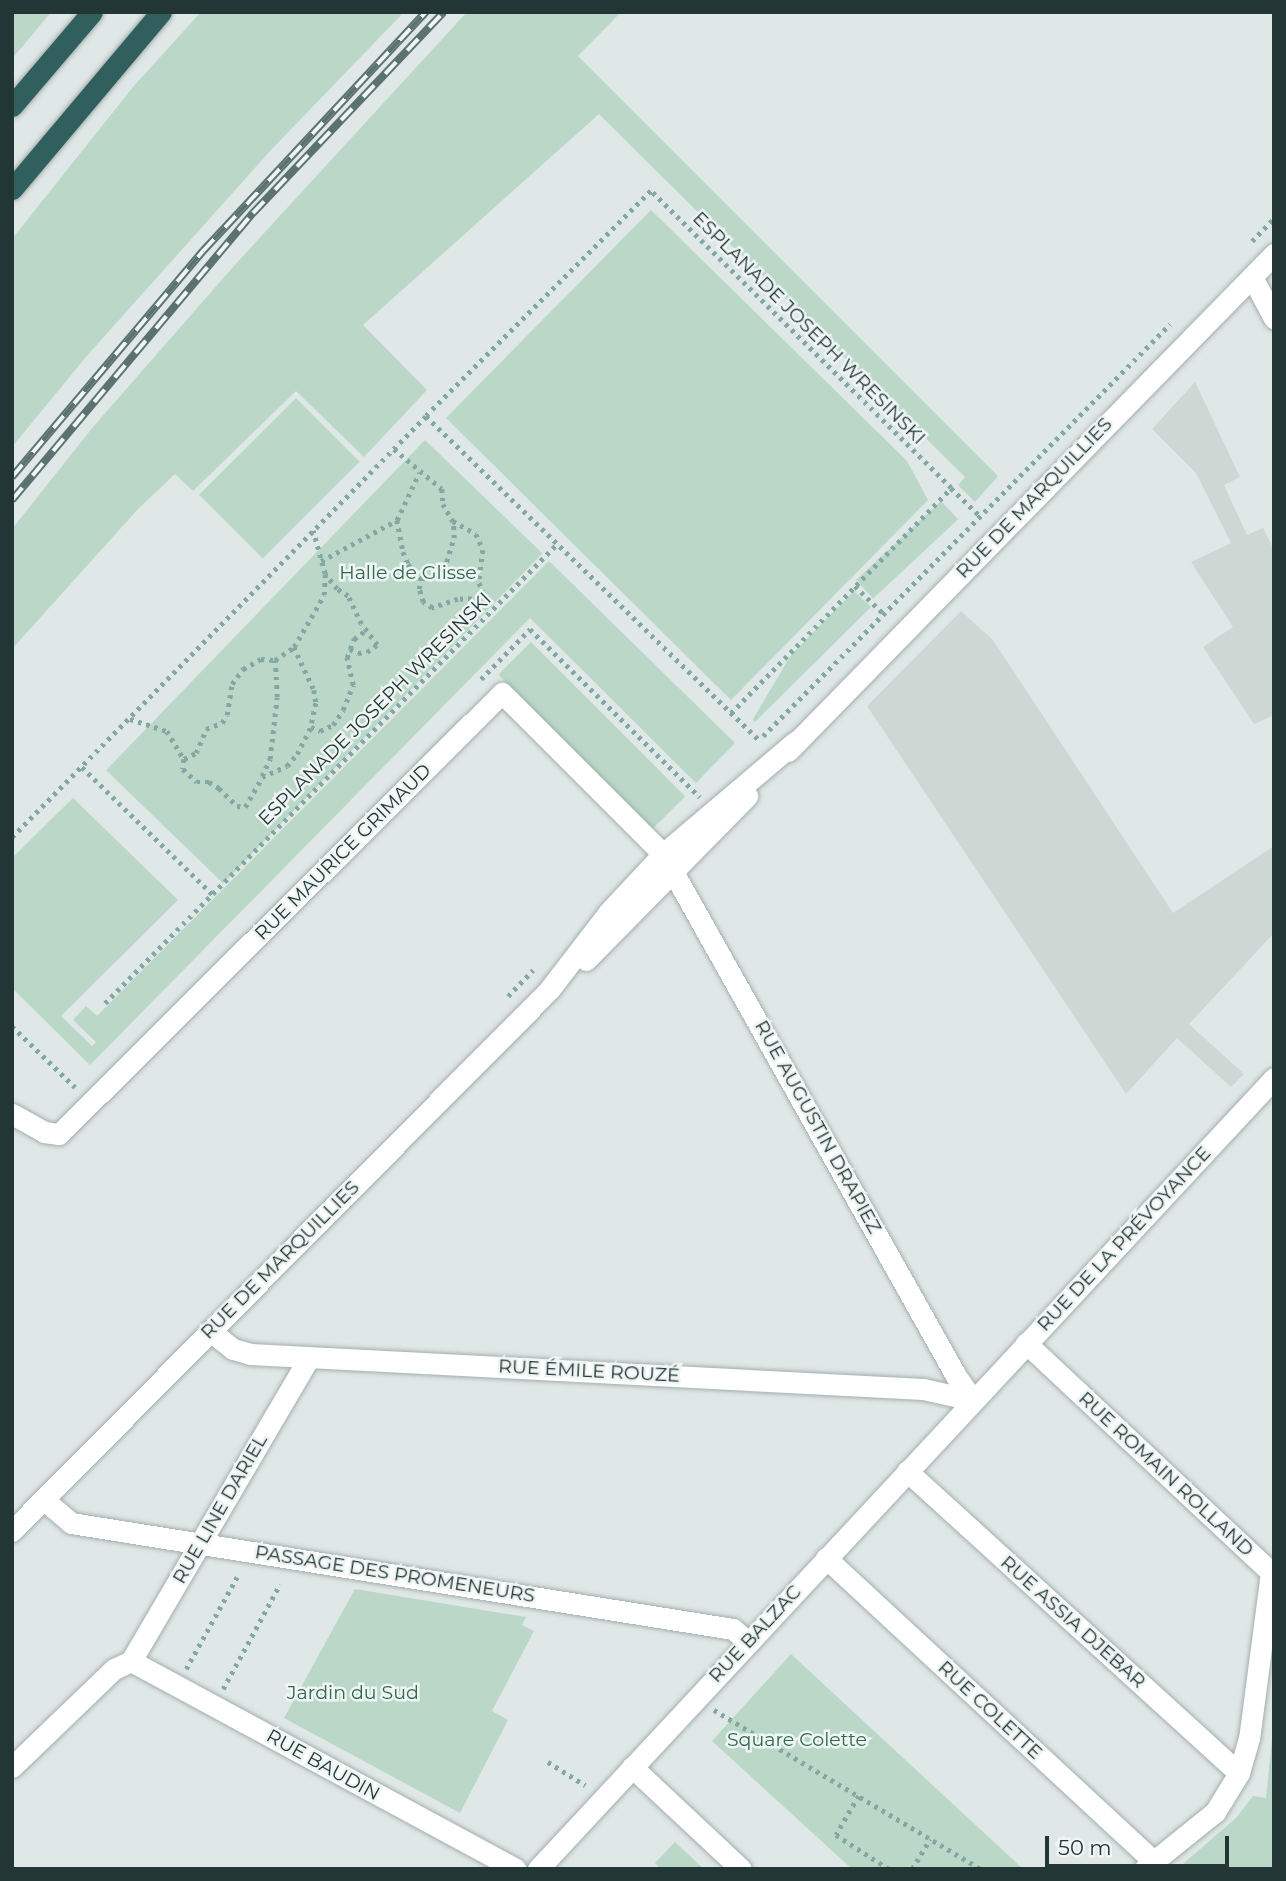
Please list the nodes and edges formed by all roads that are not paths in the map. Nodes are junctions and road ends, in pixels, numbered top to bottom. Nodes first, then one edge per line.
1 (92, 12) edge
2 (161, 12) edge
3 (12, 106) edge
4 (12, 189) edge
5 (1274, 254) edge
6 (1252, 276) junction
7 (1274, 318) edge
8 (669, 862) junction
9 (1274, 1078) edge
10 (12, 1114) edge
11 (210, 1331) junction
12 (1026, 1343) junction
13 (309, 1357) junction
14 (974, 1400) junction
15 (907, 1471) junction
16 (44, 1500) junction
17 (12, 1531) edge
18 (201, 1543) junction
19 (826, 1558) junction
20 (1273, 1570) edge
21 (748, 1642) junction
22 (131, 1661) junction
23 (12, 1767) edge
24 (632, 1767) junction
25 (1240, 1773) junction
26 (1149, 1865) edge
27 (515, 1869) edge
28 (538, 1869) edge
29 (741, 1869) edge

1 - 3 highway
2 - 4 highway
5 - 6 street, RUE DE MARQUILLIES
6 - 7 street
6 - 8 street, RUE DE MARQUILLIES
8 - 10 street, RUE MAURICE GRIMAUD
8 - 11 street, RUE DE MARQUILLIES
8 - 14 street, RUE AUGUSTIN DRAPIEZ
9 - 12 street, RUE DE LA PRÉVOYANCE
11 - 13 street, RUE ÉMILE ROUZÉ
11 - 16 street, RUE DE MARQUILLIES
12 - 14 street, RUE DE LA PRÉVOYANCE
12 - 20 street, RUE ROMAIN ROLLAND
13 - 14 street, RUE ÉMILE ROUZÉ
13 - 18 street, RUE LINE DARIEL
14 - 15 street, RUE BALZAC
15 - 19 street, RUE BALZAC
15 - 25 street, RUE ASSIA DJEBAR
16 - 17 street, RUE DE MARQUILLIES
16 - 18 street, PASSAGE DES PROMENEURS
18 - 21 street, PASSAGE DES PROMENEURS
18 - 22 street, RUE LINE DARIEL
19 - 21 street, RUE BALZAC
19 - 26 street, RUE COLETTE
20 - 25 street, RUE ROMAIN ROLLAND
21 - 24 street, RUE BALZAC
22 - 23 street
22 - 27 street, RUE BAUDIN
24 - 28 street, RUE BALZAC
24 - 29 street
25 - 26 street, RUE ROMAIN ROLLAND

